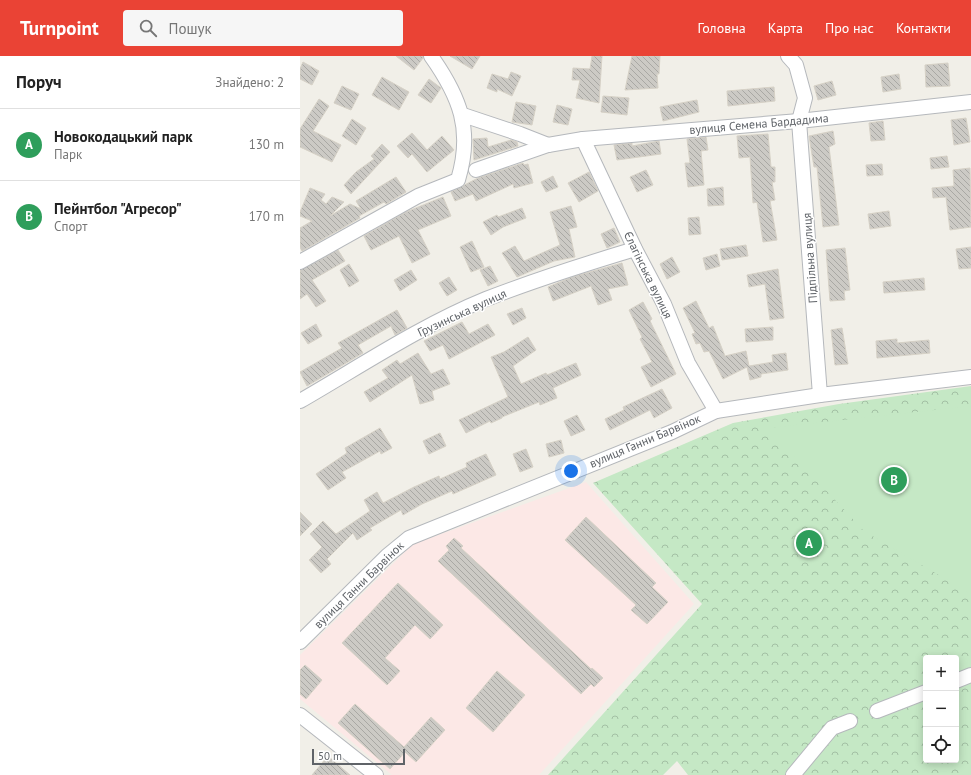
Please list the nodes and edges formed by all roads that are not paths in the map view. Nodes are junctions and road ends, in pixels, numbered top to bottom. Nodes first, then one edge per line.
1 (431, 56) edge
2 (788, 56) edge
3 (971, 102) edge
4 (463, 115) junction
5 (799, 121) junction
6 (583, 138) junction
7 (548, 145) junction
8 (476, 170) dead end
9 (635, 249) junction
10 (300, 262) edge
11 (971, 377) edge
12 (820, 395) junction
13 (300, 401) edge
14 (716, 410) junction
15 (300, 642) edge
16 (971, 675) edge
17 (959, 680) edge
18 (923, 693) edge
19 (877, 711) dead end
20 (300, 715) edge
21 (850, 721) dead end
22 (376, 775) edge
23 (793, 775) edge

1 - 4 street
2 - 5 street, Підпільна вулиця
3 - 5 street, вулиця Семена Бардадима
4 - 7 street
4 - 10 street
5 - 6 street, вулиця Семена Бардадима
5 - 12 street, Підпільна вулиця
6 - 7 street, вулиця Семена Бардадима
6 - 9 street, Єлагінська вулиця
7 - 8 street, вулиця Семена Бардадима
9 - 13 street, Грузинська вулиця
9 - 14 street, Єлагінська вулиця
11 - 12 street, вулиця Ганни Барвінок
12 - 14 street, вулиця Ганни Барвінок
14 - 15 street, вулиця Ганни Барвінок
16 - 17 street
18 - 19 street
20 - 22 street
21 - 23 street

